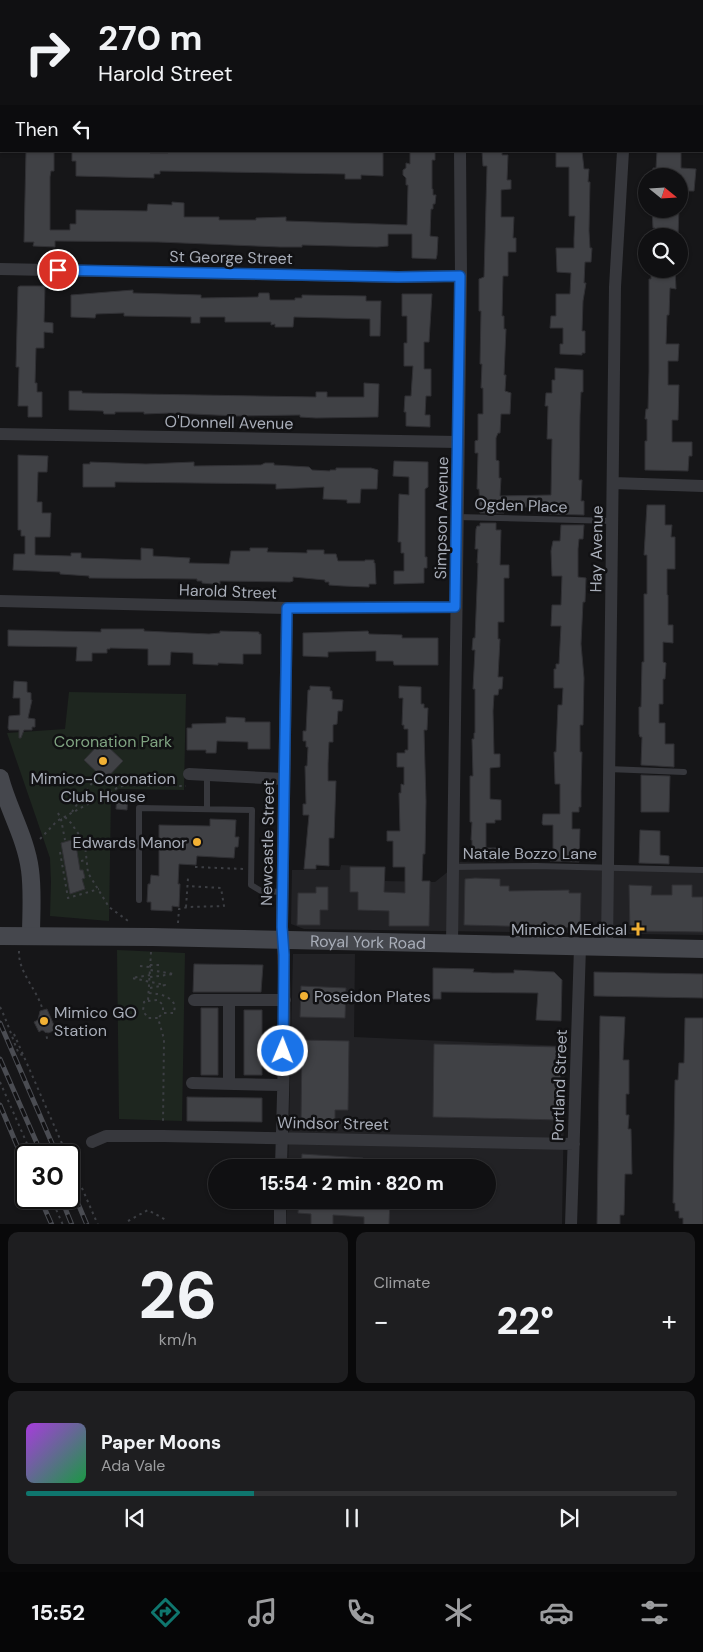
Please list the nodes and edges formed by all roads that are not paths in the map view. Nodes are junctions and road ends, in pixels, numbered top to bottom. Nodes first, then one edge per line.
1 (460, 152) edge
2 (623, 152) edge
3 (0, 269) edge
4 (460, 276) junction
5 (0, 434) edge
6 (458, 442) junction
7 (614, 483) junction
8 (703, 486) edge
9 (457, 517) junction
10 (614, 521) junction
11 (0, 601) edge
12 (455, 607) junction
13 (287, 608) junction
14 (608, 769) junction
15 (684, 772) dead end
16 (189, 774) road end
17 (207, 775) junction
18 (0, 778) edge
19 (284, 779) junction
20 (207, 808) junction
21 (453, 867) junction
22 (607, 868) junction
23 (703, 870) edge
24 (283, 892) junction
25 (139, 900) dead end
26 (0, 936) edge
27 (283, 940) junction
28 (25, 942) junction
29 (452, 944) junction
30 (580, 947) junction
31 (607, 947) junction
32 (703, 949) edge
33 (194, 1000) dead end
34 (229, 1000) junction
35 (285, 1000) junction
36 (192, 1083) dead end
37 (229, 1084) junction
38 (282, 1085) junction
39 (282, 1138) junction
40 (92, 1142) dead end
41 (574, 1144) junction
42 (281, 1159) edge
43 (280, 1209) edge
44 (280, 1224) edge
45 (571, 1224) edge

1 - 4 street, Simpson Avenue
2 - 7 street, Hay Avenue
3 - 4 street, St George Street
4 - 6 street, Simpson Avenue
5 - 6 street, O'Donnell Avenue
6 - 9 street, Simpson Avenue
7 - 8 street
7 - 10 street, Hay Avenue
9 - 10 lane, Ogden Place
9 - 12 street, Simpson Avenue
10 - 14 street, Hay Avenue
11 - 13 street, Harold Street
12 - 13 street, Harold Street
12 - 21 street, Simpson Avenue
13 - 19 street, Newcastle Street
14 - 15 lane
14 - 22 street, Hay Avenue
16 - 17 street
17 - 19 street
17 - 20 lane
18 - 28 main road
19 - 24 street, Newcastle Street
20 - 24 lane
20 - 25 lane
21 - 22 lane, Natale Bozzo Lane
21 - 29 street, Simpson Avenue
22 - 23 lane, Natale Bozzo Lane
22 - 31 street, Hay Avenue
24 - 27 street, Newcastle Street
26 - 28 main road, Royal York Road
27 - 28 main road, Royal York Road
27 - 29 main road, Royal York Road
27 - 35 street, Newcastle Street
29 - 30 main road, Royal York Road
30 - 31 main road, Royal York Road
30 - 41 street, Portland Street
31 - 32 main road, Royal York Road
33 - 34 street
34 - 35 street
34 - 37 street
35 - 38 street, Newcastle Street
36 - 37 street
37 - 38 street
38 - 39 street, Newcastle Street
39 - 40 street, Windsor Street
39 - 41 street, Windsor Street
39 - 42 street, Newcastle Street
41 - 45 street, Portland Street
43 - 44 street

